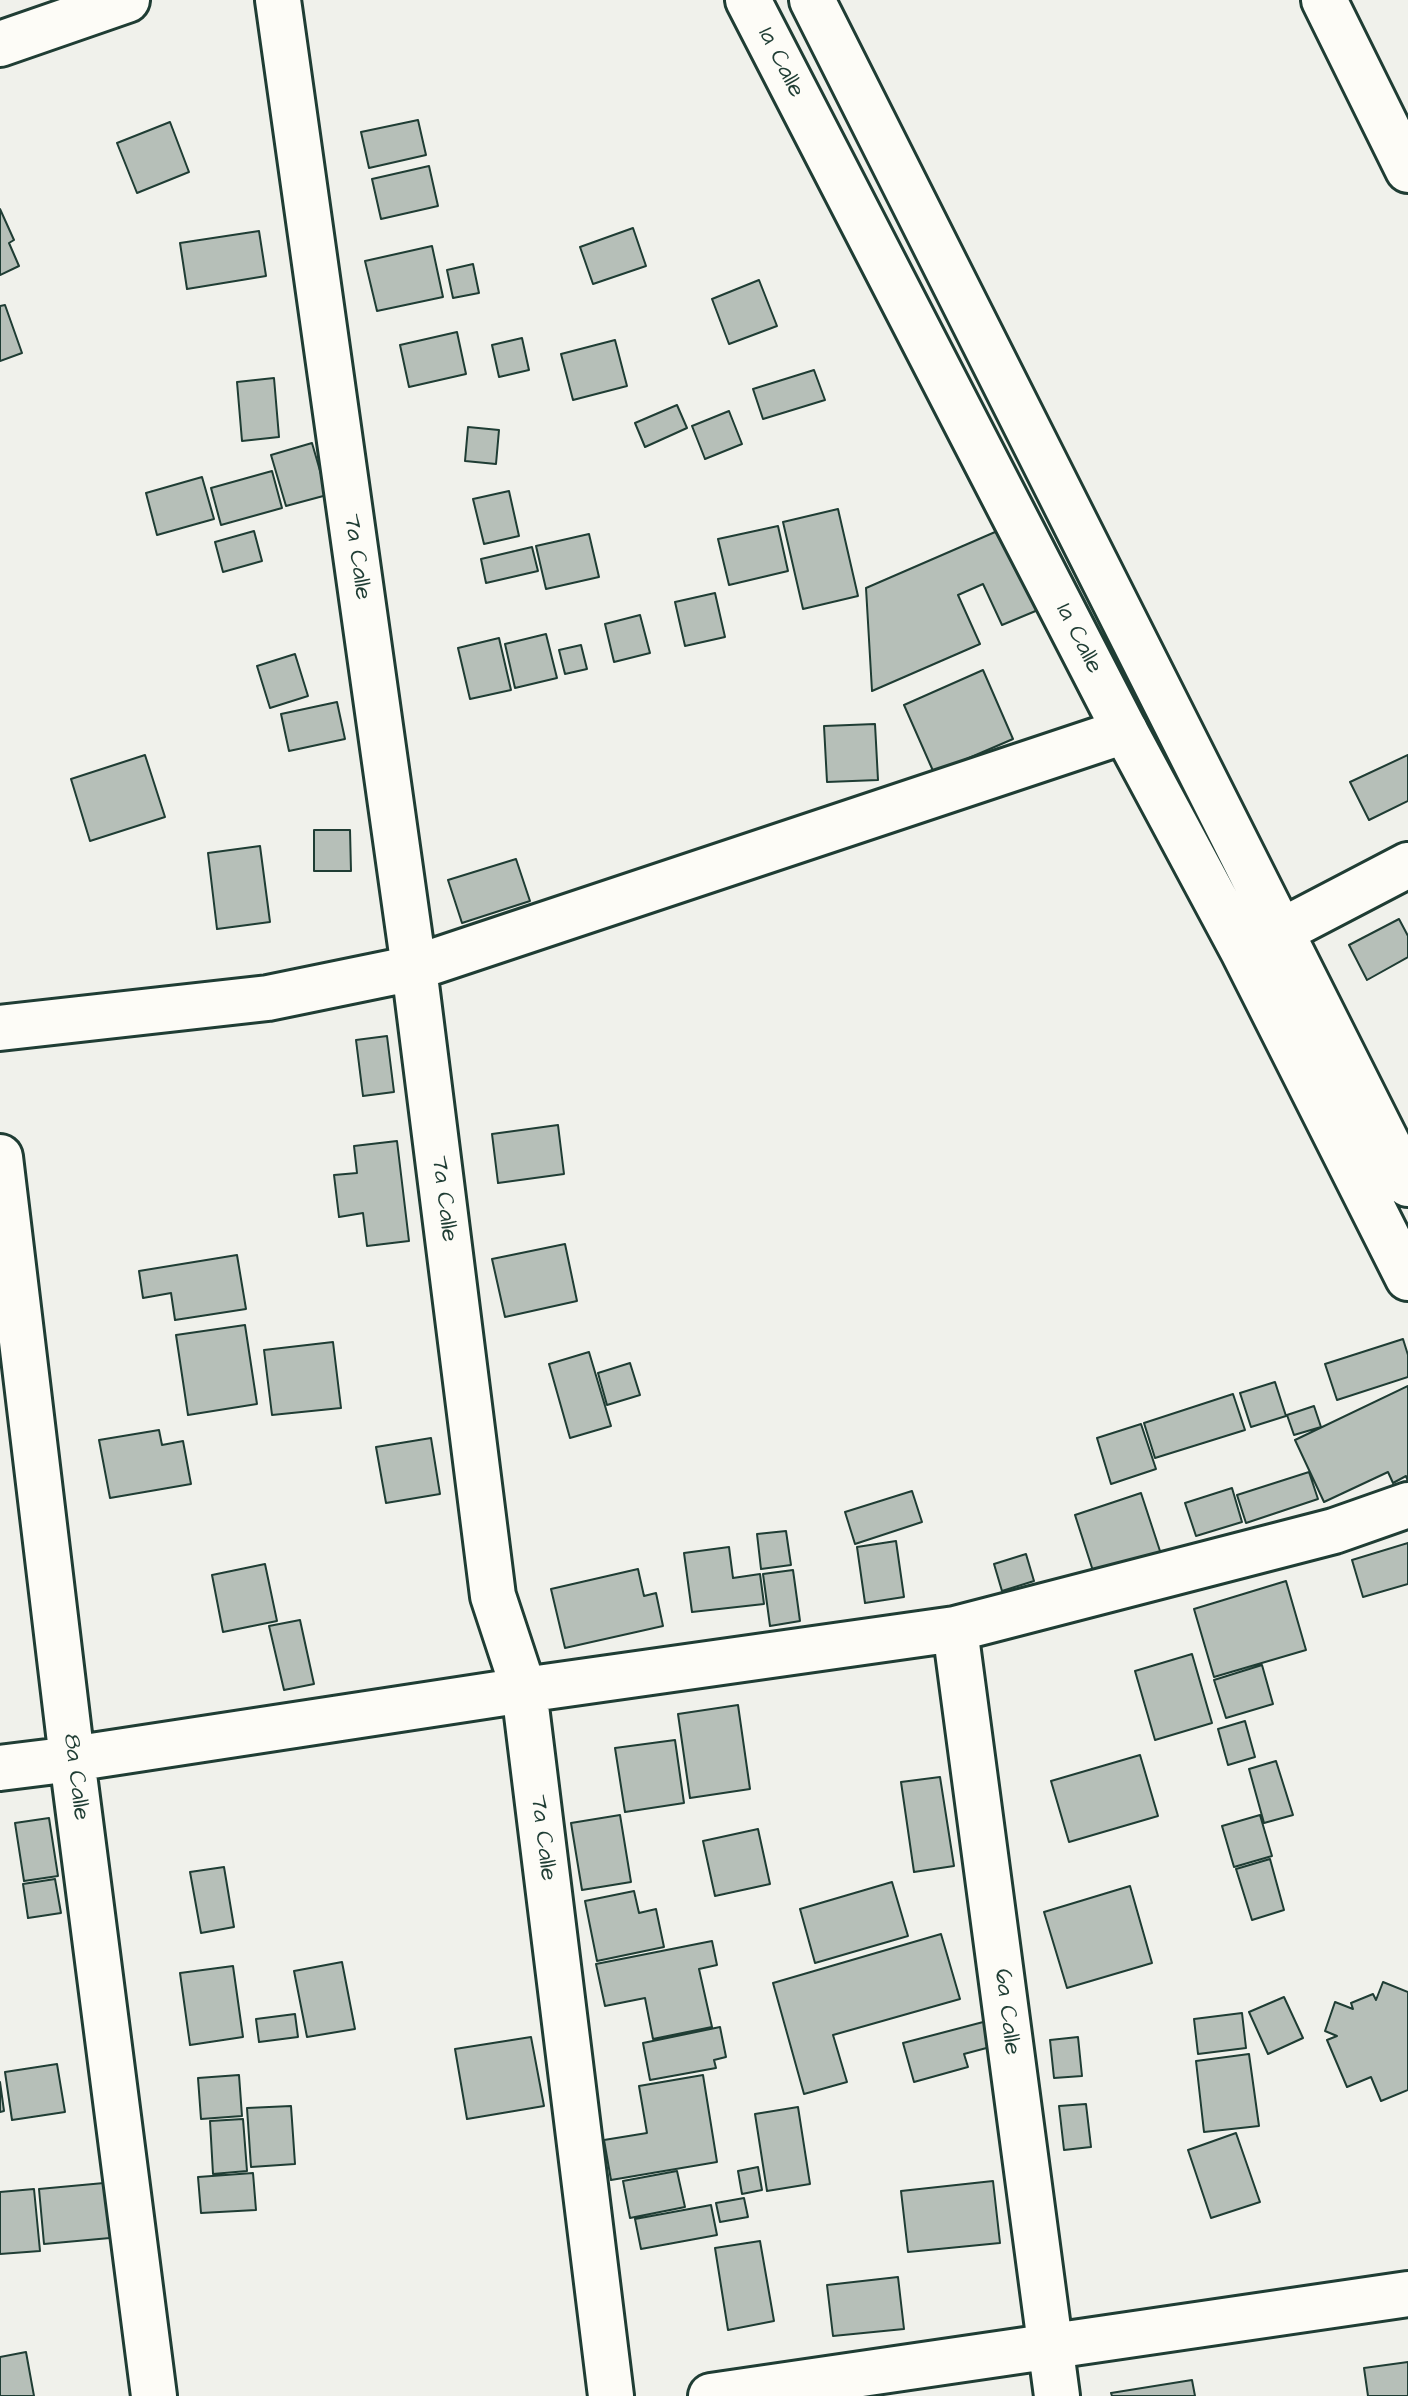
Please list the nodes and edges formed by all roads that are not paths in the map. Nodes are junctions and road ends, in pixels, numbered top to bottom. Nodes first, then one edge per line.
1 (127, 0) edge
2 (278, 0) edge
3 (748, 0) edge
4 (812, 0) edge
5 (1324, 0) edge
6 (0, 44) edge
7 (1408, 170) edge
8 (1125, 731) junction
9 (1408, 865) edge
10 (1262, 941) junction
11 (414, 968) junction
12 (0, 1028) edge
13 (0, 1157) edge
14 (1408, 1184) edge
15 (1408, 1278) edge
16 (1408, 1505) edge
17 (955, 1629) junction
18 (524, 1690) junction
19 (72, 1759) junction
20 (0, 1768) edge
21 (1408, 2294) edge
22 (1050, 2346) junction
23 (154, 2396) edge
24 (611, 2396) edge
25 (711, 2396) edge
26 (1057, 2396) edge

1 - 6 street
2 - 11 street, 7a Calle
3 - 8 street, 1a Calle
4 - 10 street, 1a Calle
5 - 7 street
8 - 10 street, 1a Calle
8 - 11 street
9 - 10 street
10 - 14 street, 1a Calle
10 - 15 street, 1a Calle
11 - 12 street
11 - 18 street, 7a Calle
13 - 19 street, 8a Calle
16 - 17 street
17 - 18 street
17 - 22 street, 6a Calle
18 - 19 street
18 - 24 street, 7a Calle
19 - 20 street
19 - 23 street, 8a Calle
21 - 22 street
22 - 25 street
22 - 26 street, 6a Calle

